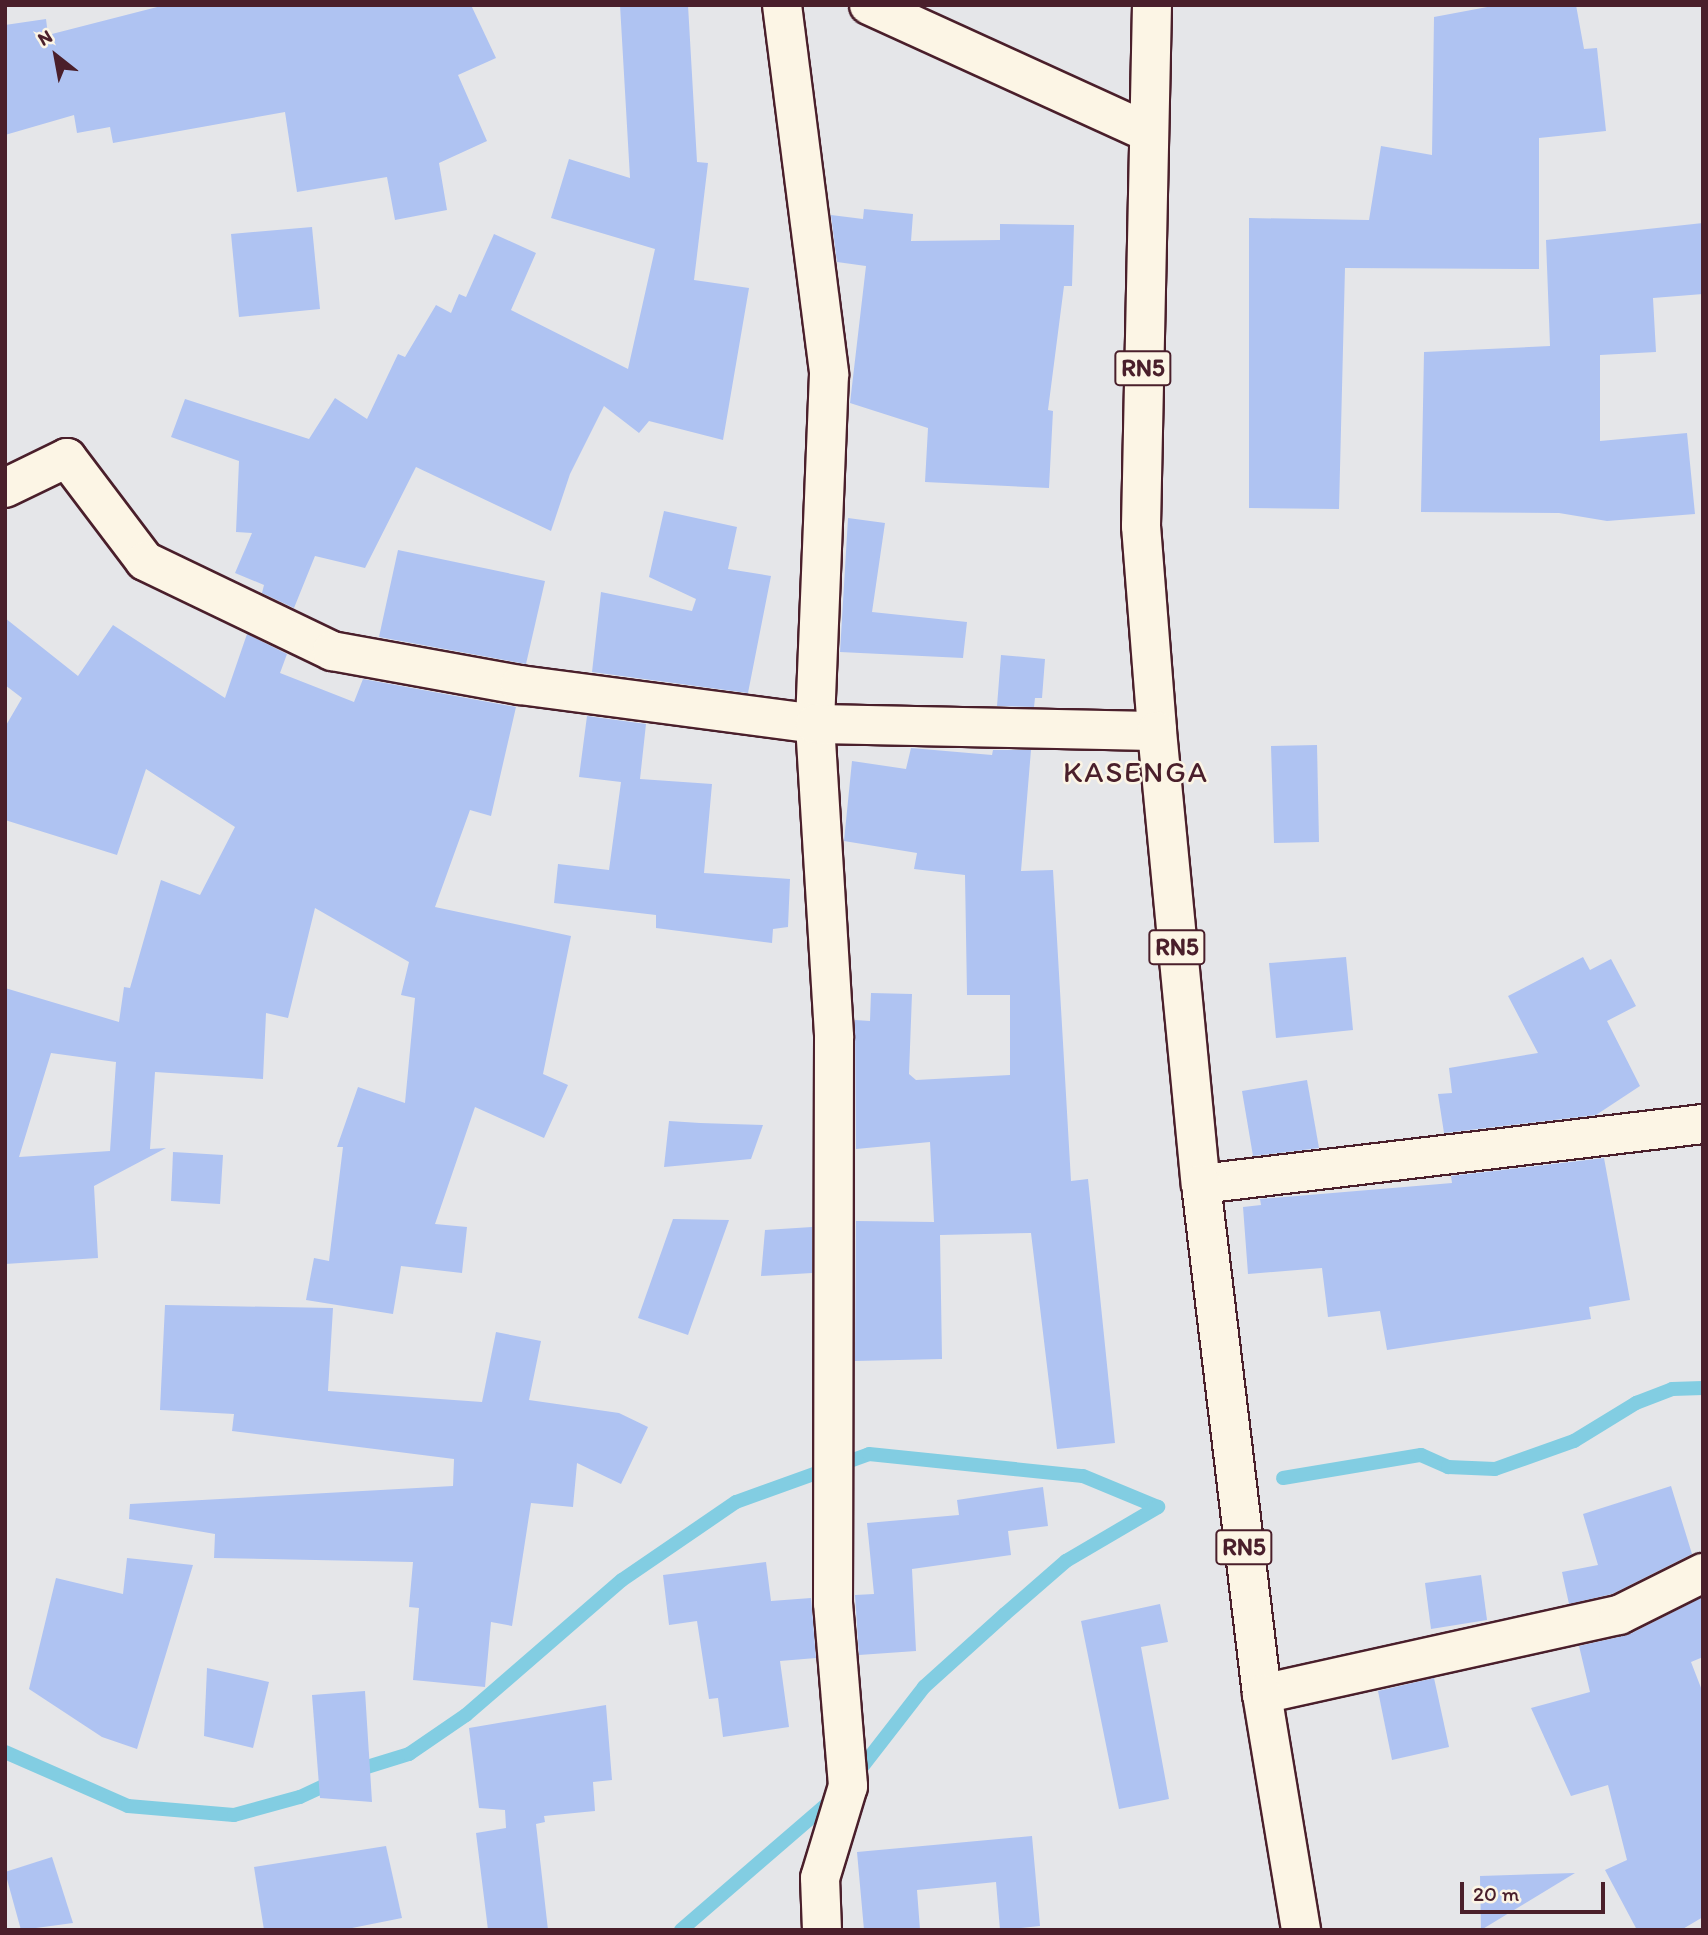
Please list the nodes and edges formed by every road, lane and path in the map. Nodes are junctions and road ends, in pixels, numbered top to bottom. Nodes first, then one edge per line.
1 (782, 5) edge
2 (869, 5) edge
3 (1152, 5) edge
4 (1146, 131) junction
5 (5, 488) edge
6 (815, 724) junction
7 (1157, 731) junction
8 (1703, 1124) edge
9 (1201, 1184) junction
10 (1703, 1573) edge
11 (1262, 1694) junction
12 (822, 1930) edge
13 (1301, 1930) edge

1 - 6 main road
2 - 4 main road
3 - 4 main road, RN5
4 - 7 main road, RN5
5 - 6 main road
6 - 7 main road
6 - 12 main road
7 - 9 main road, RN5
8 - 9 main road
9 - 11 main road, RN5
10 - 11 main road
11 - 13 main road, RN5

